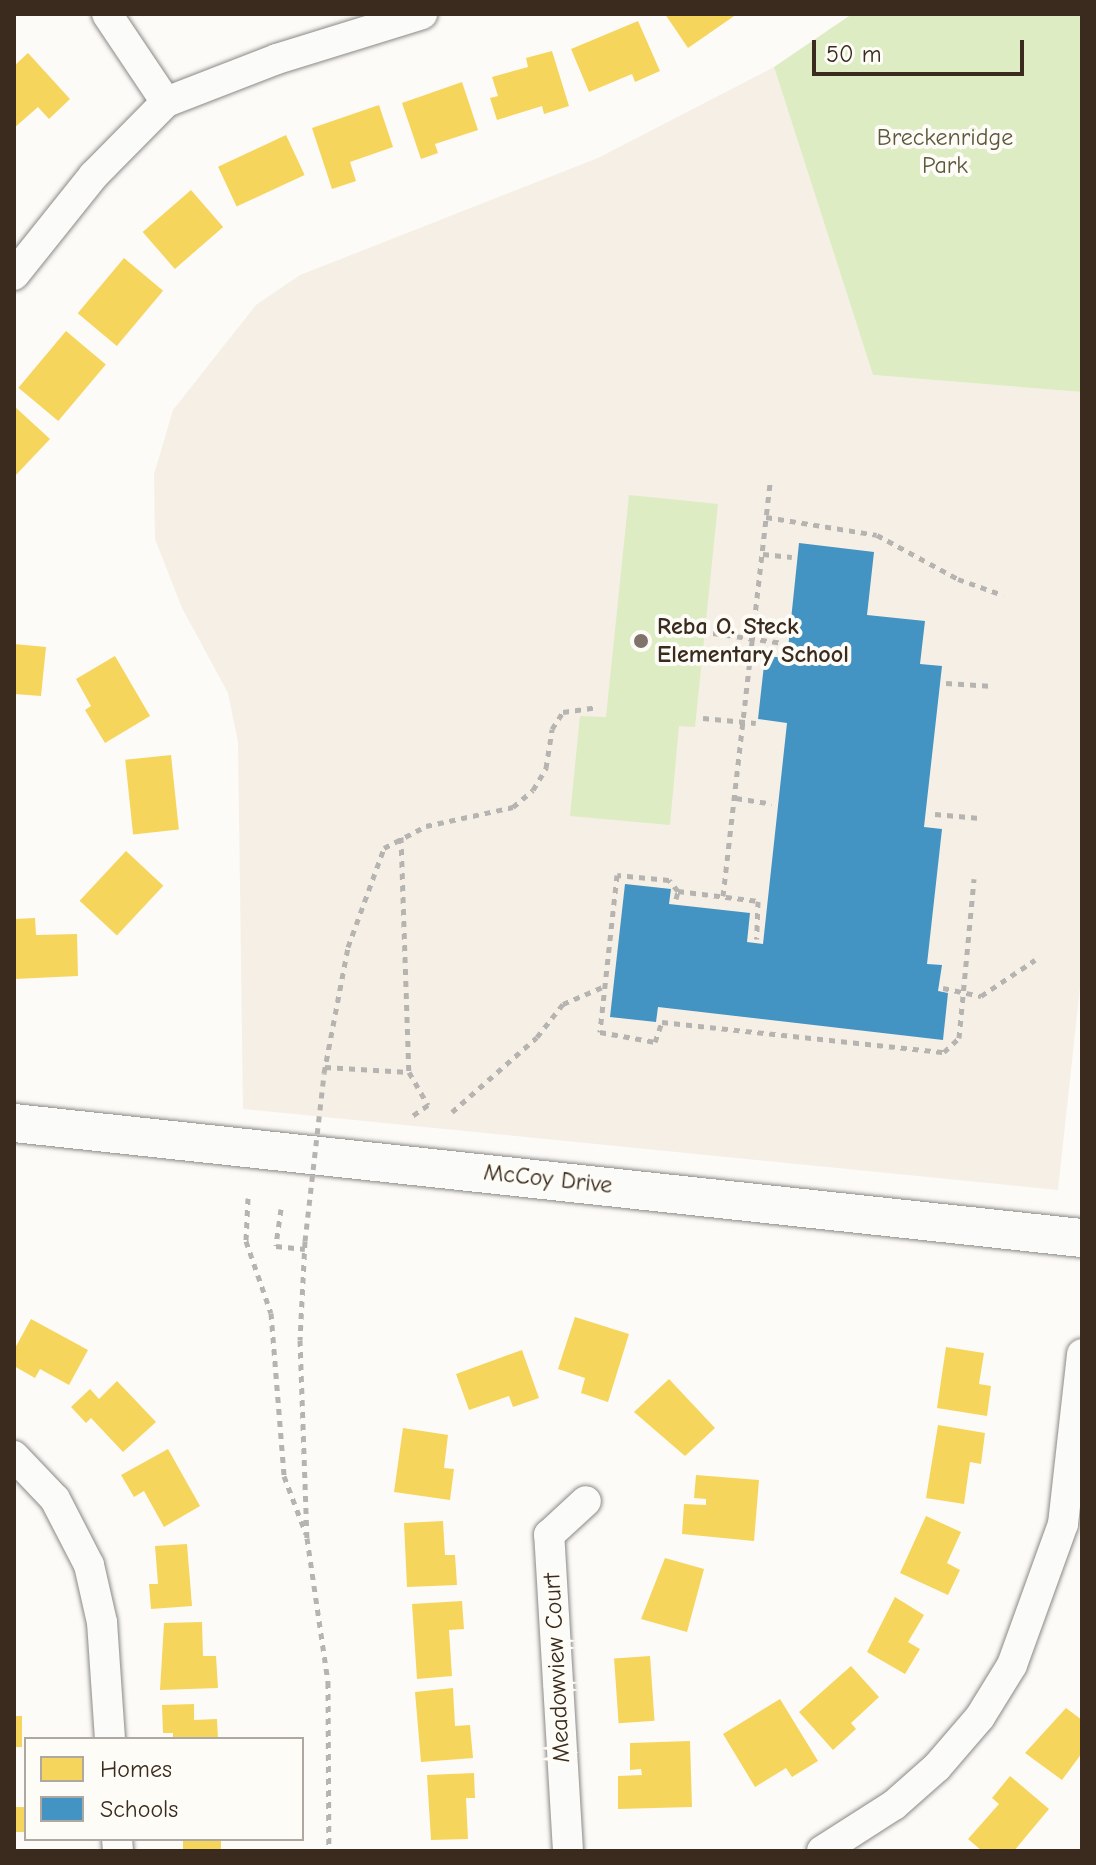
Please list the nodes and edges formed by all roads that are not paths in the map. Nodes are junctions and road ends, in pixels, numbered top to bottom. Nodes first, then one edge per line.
1 (107, 14) edge
2 (422, 14) edge
3 (166, 102) junction
4 (14, 275) edge
5 (14, 1123) edge
6 (1082, 1238) edge
7 (1082, 1354) edge
8 (14, 1456) edge
9 (586, 1501) dead end
10 (1072, 1525) edge
11 (110, 1737) edge
12 (568, 1851) edge
13 (822, 1851) edge

1 - 3 street
2 - 3 street
3 - 4 street
5 - 6 street, McCoy Drive
7 - 10 street
8 - 11 street
9 - 12 street, Meadowview Court
10 - 13 street

